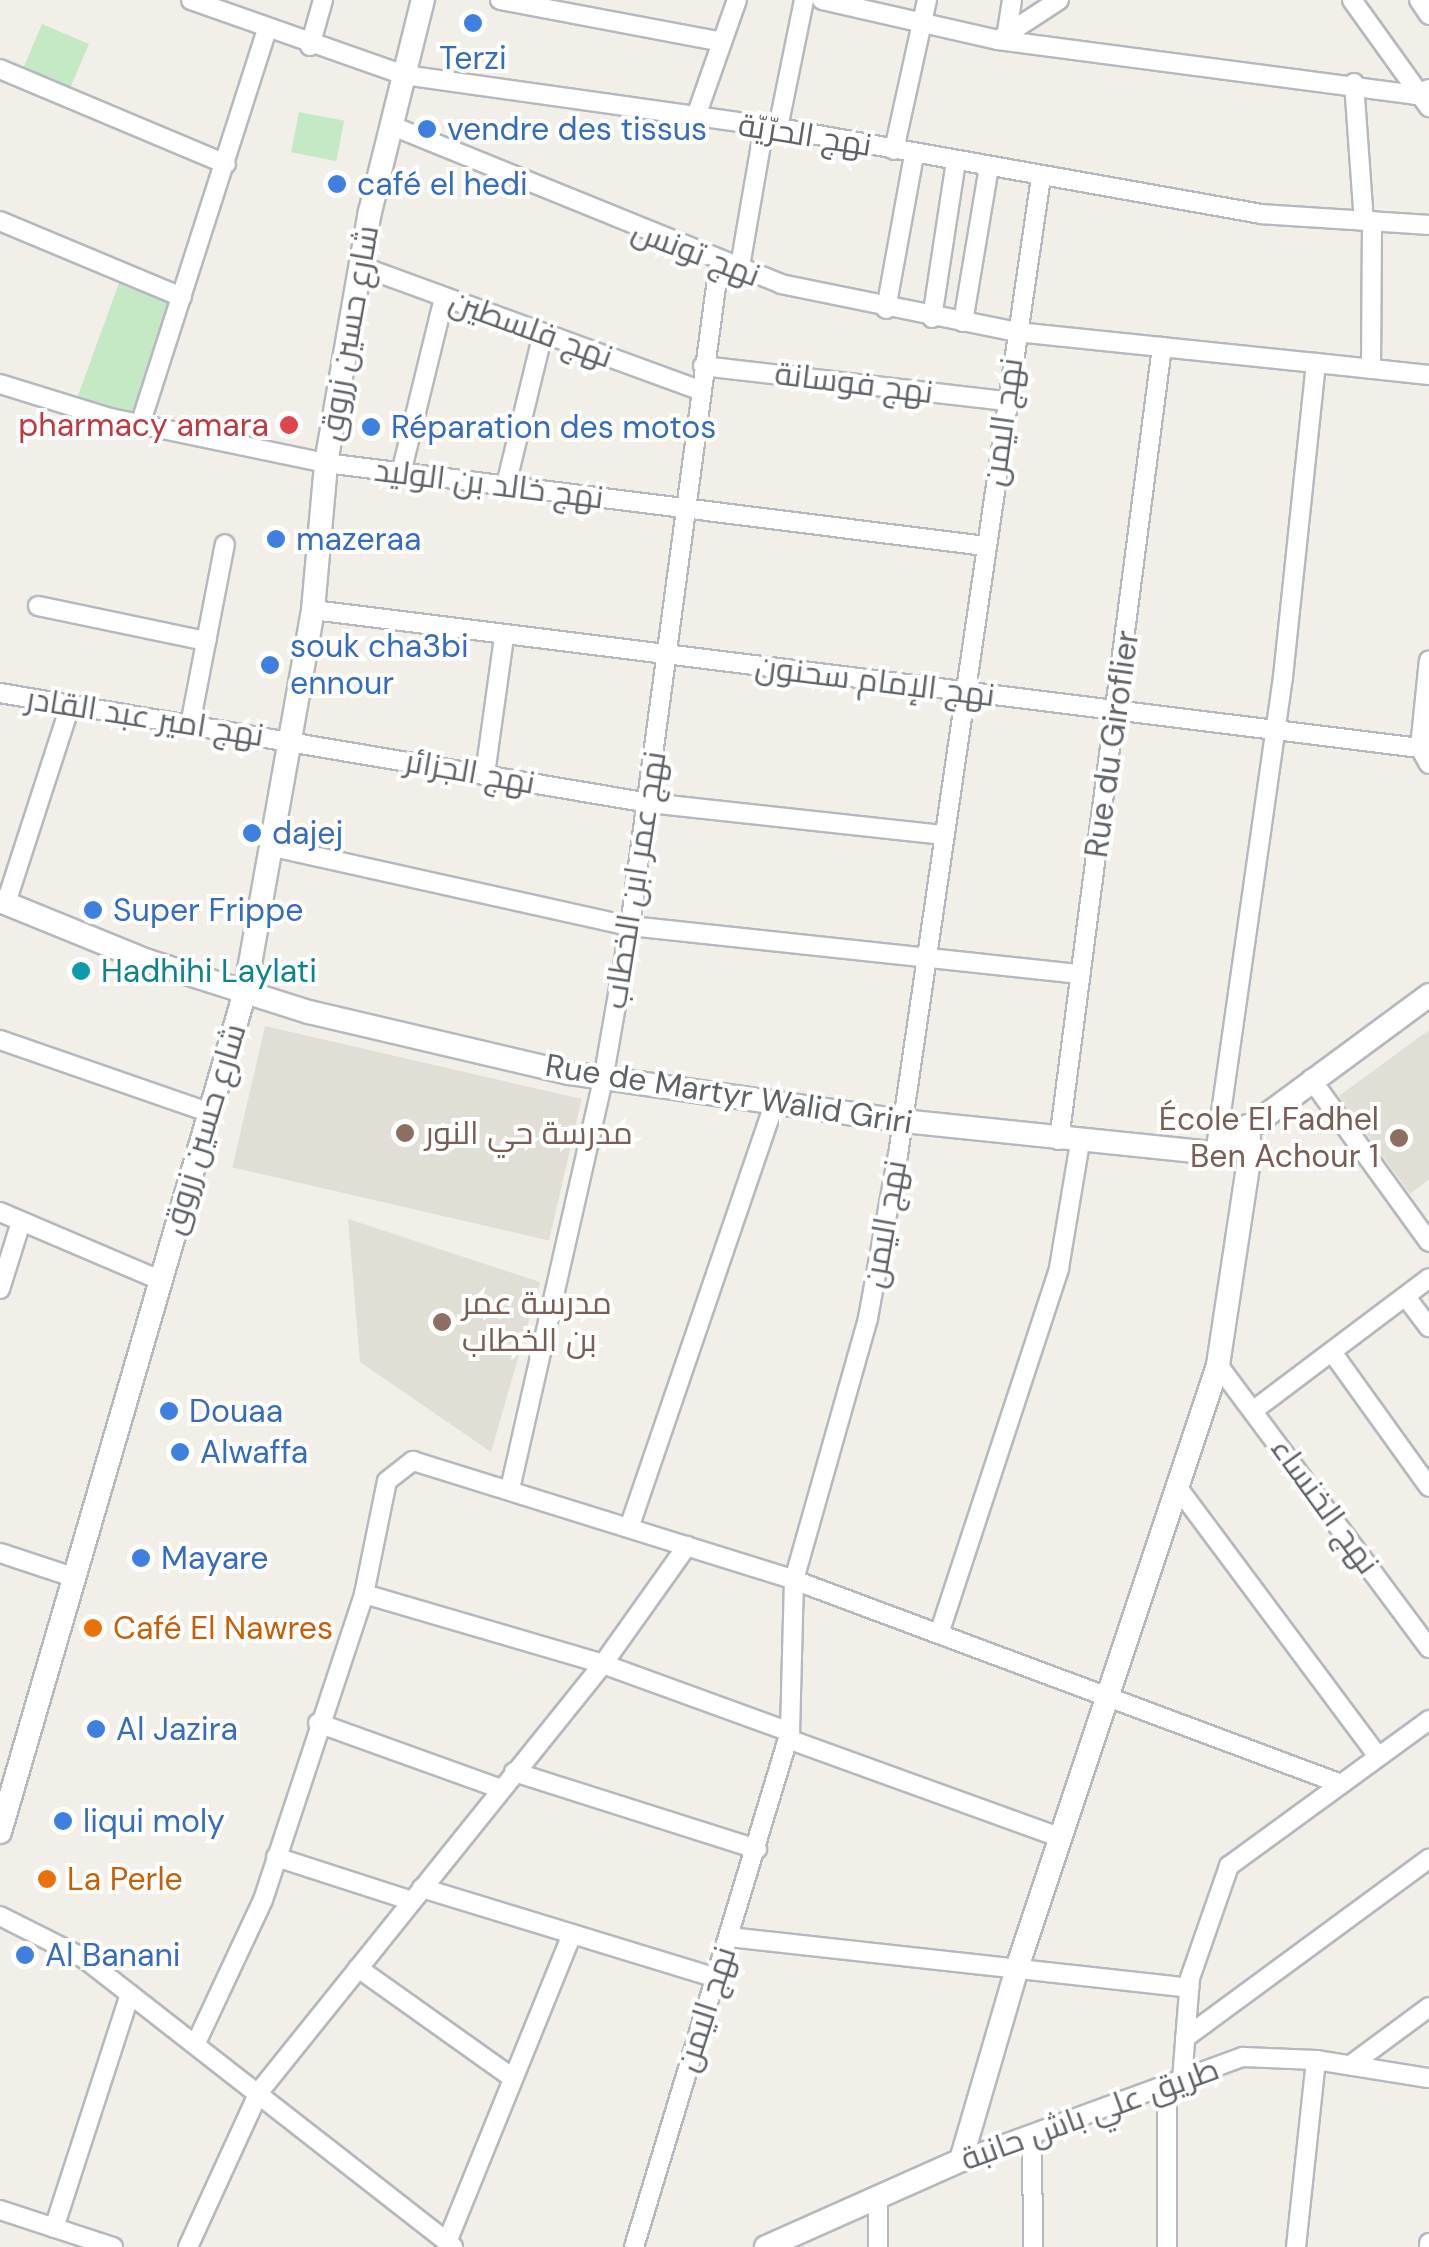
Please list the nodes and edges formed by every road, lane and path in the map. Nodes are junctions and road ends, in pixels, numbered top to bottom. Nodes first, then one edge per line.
1 (190, 0) edge
2 (324, 0) edge
3 (424, 0) edge
4 (500, 0) edge
5 (737, 0) edge
6 (804, 0) edge
7 (822, 0) edge
8 (927, 0) edge
9 (1012, 0) edge
10 (1059, 0) edge
11 (1352, 0) edge
12 (1419, 0) edge
13 (218, 6) edge
14 (1429, 15) edge
15 (921, 27) junction
16 (267, 30) junction
17 (1002, 39) junction
18 (722, 42) junction
19 (310, 46) junction
20 (0, 69) edge
21 (404, 75) junction
22 (1354, 83) junction
23 (1424, 97) edge
24 (695, 118) junction
25 (390, 125) junction
26 (771, 128) junction
27 (894, 150) junction
28 (914, 155) junction
29 (956, 162) junction
30 (226, 164) junction
31 (989, 168) junction
32 (1041, 176) junction
33 (0, 221) edge
34 (1368, 221) junction
35 (1429, 224) edge
36 (719, 264) junction
37 (363, 266) junction
38 (739, 272) junction
39 (182, 298) junction
40 (444, 298) junction
41 (886, 309) junction
42 (932, 318) junction
43 (962, 322) junction
44 (543, 332) junction
45 (1016, 332) junction
46 (1162, 347) junction
47 (1316, 363) junction
48 (703, 366) junction
49 (1371, 369) junction
50 (1429, 375) edge
51 (0, 384) edge
52 (699, 390) junction
53 (1006, 402) junction
54 (140, 425) junction
55 (326, 463) junction
56 (401, 473) junction
57 (506, 485) junction
58 (683, 508) junction
59 (225, 544) dead end
60 (985, 546) junction
61 (38, 606) dead end
62 (313, 610) junction
63 (504, 637) junction
64 (206, 641) junction
65 (666, 655) junction
66 (1429, 660) edge
67 (0, 692) edge
68 (963, 692) junction
69 (71, 703) junction
70 (1116, 715) junction
71 (190, 725) junction
72 (1274, 733) junction
73 (291, 741) junction
74 (1424, 756) edge
75 (485, 774) junction
76 (649, 803) junction
77 (942, 835) junction
78 (273, 847) junction
79 (3, 902) edge
80 (630, 926) junction
81 (924, 961) junction
82 (1080, 974) junction
83 (245, 992) junction
84 (1429, 995) edge
85 (0, 1040) edge
86 (1311, 1079) junction
87 (603, 1080) junction
88 (774, 1104) junction
89 (211, 1114) junction
90 (903, 1121) junction
91 (1248, 1126) junction
92 (1069, 1142) junction
93 (1214, 1153) junction
94 (0, 1212) edge
95 (21, 1222) junction
96 (1429, 1242) edge
97 (1429, 1278) edge
98 (157, 1279) junction
99 (0, 1289) edge
100 (1406, 1297) junction
101 (1429, 1327) edge
102 (1332, 1352) junction
103 (1218, 1365) junction
104 (1254, 1410) junction
105 (1428, 1484) edge
106 (1178, 1488) junction
107 (510, 1490) junction
108 (629, 1528) junction
109 (687, 1546) junction
110 (0, 1552) edge
111 (73, 1577) junction
112 (794, 1580) junction
113 (364, 1594) junction
114 (939, 1634) junction
115 (1429, 1648) edge
116 (603, 1664) junction
117 (1109, 1698) junction
118 (1429, 1720) edge
119 (318, 1723) junction
120 (789, 1735) junction
121 (1378, 1756) junction
122 (514, 1772) junction
123 (1341, 1784) junction
124 (500, 1789) junction
125 (2, 1817) edge
126 (1062, 1838) junction
127 (756, 1850) junction
128 (276, 1857) junction
129 (1429, 1859) edge
130 (417, 1895) junction
131 (0, 1916) edge
132 (572, 1934) junction
133 (729, 1936) junction
134 (358, 1968) junction
135 (1017, 1968) junction
136 (716, 1978) junction
137 (1190, 1988) junction
138 (130, 1994) junction
139 (1429, 2007) edge
140 (1185, 2038) junction
141 (196, 2042) junction
142 (1316, 2060) junction
143 (1352, 2064) junction
144 (513, 2078) junction
145 (1429, 2078) edge
146 (1174, 2082) junction
147 (259, 2092) junction
148 (1032, 2135) junction
149 (962, 2160) junction
150 (878, 2198) junction
151 (0, 2210) edge
152 (54, 2228) junction
153 (450, 2245) edge
154 (113, 2247) edge
155 (188, 2247) edge
156 (634, 2247) edge
157 (766, 2247) edge
158 (878, 2247) edge
159 (1033, 2247) edge
160 (1167, 2247) edge
161 (1296, 2247) edge

1 - 13 street, نهج الحرّيّة
2 - 19 street
3 - 21 street, شارع حسين زروق
4 - 18 street
5 - 18 street
6 - 26 street
7 - 15 street
8 - 15 street
9 - 17 street
10 - 17 street
11 - 23 street
12 - 14 street
13 - 16 street, نهج الحرّيّة
15 - 17 street
15 - 27 street
16 - 19 street, نهج الحرّيّة
16 - 30 street
17 - 22 street
18 - 24 street
19 - 21 street, نهج الحرّيّة
20 - 30 street
21 - 24 street, نهج الحرّيّة
21 - 25 street, شارع حسين زروق
22 - 23 street
22 - 34 street
24 - 26 street, نهج الحرّيّة
25 - 36 street, نهج تونس
25 - 37 street, شارع حسين زروق
26 - 27 street, نهج الحرّيّة
26 - 38 street
27 - 28 street, نهج الحرّيّة
28 - 29 street, نهج الحرّيّة
28 - 41 street
29 - 31 street, نهج الحرّيّة
29 - 42 street
30 - 39 street
31 - 32 street, نهج الحرّيّة
31 - 43 street
32 - 34 street, نهج الحرّيّة
32 - 45 street, نهج اليمن
33 - 39 street
34 - 35 street, نهج الحرّيّة
34 - 49 street
36 - 38 street, نهج تونس
36 - 48 street, نهج عمر ابن الخطاب
37 - 40 street, نهج فلسطين
37 - 55 street, شارع حسين زروق
38 - 41 street, نهج تونس
39 - 54 street
40 - 44 street, نهج فلسطين
40 - 56 street
41 - 42 street, نهج تونس
42 - 43 street, نهج تونس
43 - 45 street, نهج تونس
44 - 52 street, نهج فلسطين
44 - 57 street
45 - 46 street, نهج تونس
45 - 53 street, نهج اليمن
46 - 47 street, نهج تونس
46 - 70 street, Rue du Giroflier
47 - 49 street, نهج تونس
47 - 72 street
48 - 52 street, نهج عمر ابن الخطاب
48 - 53 street, نهج فوسانة
49 - 50 street, نهج تونس
51 - 54 street, نهج خالد بن الوليد
52 - 58 street, نهج عمر ابن الخطاب
53 - 60 street, نهج اليمن
54 - 55 street, نهج خالد بن الوليد
55 - 56 street, نهج خالد بن الوليد
55 - 62 street, شارع حسين زروق
56 - 57 street, نهج خالد بن الوليد
57 - 58 street, نهج خالد بن الوليد
58 - 60 street, نهج خالد بن الوليد
58 - 65 street, نهج عمر ابن الخطاب
59 - 64 street
60 - 68 street, نهج اليمن
61 - 64 street
62 - 63 street, نهج الإمام سحنون
62 - 73 street, شارع حسين زروق
63 - 65 street, نهج الإمام سحنون
63 - 75 street
64 - 71 street
65 - 68 street, نهج الإمام سحنون
65 - 76 street, نهج عمر ابن الخطاب
66 - 74 street
67 - 69 street, نهج امير عبد القادر
68 - 70 street, نهج الإمام سحنون
68 - 77 street, نهج اليمن
69 - 71 street, نهج امير عبد القادر
69 - 79 street
70 - 72 street, نهج الإمام سحنون
70 - 82 street, Rue du Giroflier
71 - 73 street, نهج امير عبد القادر
72 - 74 street, نهج الإمام سحنون
72 - 93 street
73 - 75 street, نهج الجزائر
73 - 78 street, شارع حسين زروق
75 - 76 street, نهج الجزائر
76 - 77 street, نهج الجزائر
76 - 80 street, نهج عمر ابن الخطاب
77 - 81 street, نهج اليمن
78 - 80 street
78 - 83 street, شارع حسين زروق
79 - 83 street, Rue de Martyr Walid Griri
80 - 81 street
80 - 87 street, نهج عمر ابن الخطاب
81 - 82 street
81 - 90 street, نهج اليمن
82 - 92 street, Rue du Giroflier
83 - 87 street, Rue de Martyr Walid Griri
83 - 89 street, شارع حسين زروق
84 - 86 street
85 - 89 street
86 - 91 street
86 - 96 street
87 - 88 street, Rue de Martyr Walid Griri
87 - 107 street, نهج عمر ابن الخطاب
88 - 90 street, Rue de Martyr Walid Griri
88 - 108 street
89 - 98 street, شارع حسين زروق
90 - 92 street, Rue de Martyr Walid Griri
90 - 112 street, نهج اليمن
91 - 93 street
91 - 103 street
92 - 93 street, Rue de Martyr Walid Griri
92 - 114 street, Rue du Giroflier
94 - 95 street
95 - 98 street
95 - 99 street
97 - 100 street
98 - 111 street, شارع حسين زروق
100 - 101 street
100 - 102 street
102 - 104 street
102 - 105 street
103 - 104 street, نهج الخنساء
103 - 106 street
104 - 115 street, نهج الخنساء
106 - 117 street
106 - 121 street
107 - 108 street
107 - 113 street
108 - 109 street
109 - 112 street
109 - 116 street
110 - 111 street
111 - 125 street, شارع حسين زروق
112 - 114 street
112 - 120 street, نهج اليمن
113 - 116 street
113 - 119 street
114 - 117 street
116 - 120 street
116 - 122 street
117 - 123 street
117 - 126 street
118 - 121 street
119 - 124 street
119 - 128 street
120 - 126 street
120 - 127 street, نهج اليمن
121 - 123 street
122 - 124 street
122 - 127 street
123 - 137 street
124 - 130 street
126 - 135 street
127 - 133 street, نهج اليمن
128 - 130 street
128 - 141 street
129 - 140 street
130 - 132 street
130 - 134 street
131 - 138 street
132 - 136 street
132 - 144 street
133 - 135 street
133 - 136 street, نهج اليمن
134 - 144 street
134 - 147 street
135 - 137 street
135 - 149 street
136 - 156 street, نهج اليمن
137 - 140 street
138 - 141 street
138 - 152 street
139 - 143 street
140 - 146 street
141 - 147 street
142 - 143 street, طريق علي باش حانبة
142 - 146 street, طريق علي باش حانبة
142 - 161 street
143 - 145 street, طريق علي باش حانبة
144 - 153 street
146 - 148 street, طريق علي باش حانبة
146 - 160 street
147 - 153 street
147 - 155 street
148 - 149 street, طريق علي باش حانبة
148 - 159 street
149 - 150 street, طريق علي باش حانبة
150 - 157 street, طريق علي باش حانبة
150 - 158 street
151 - 152 street
152 - 154 street

